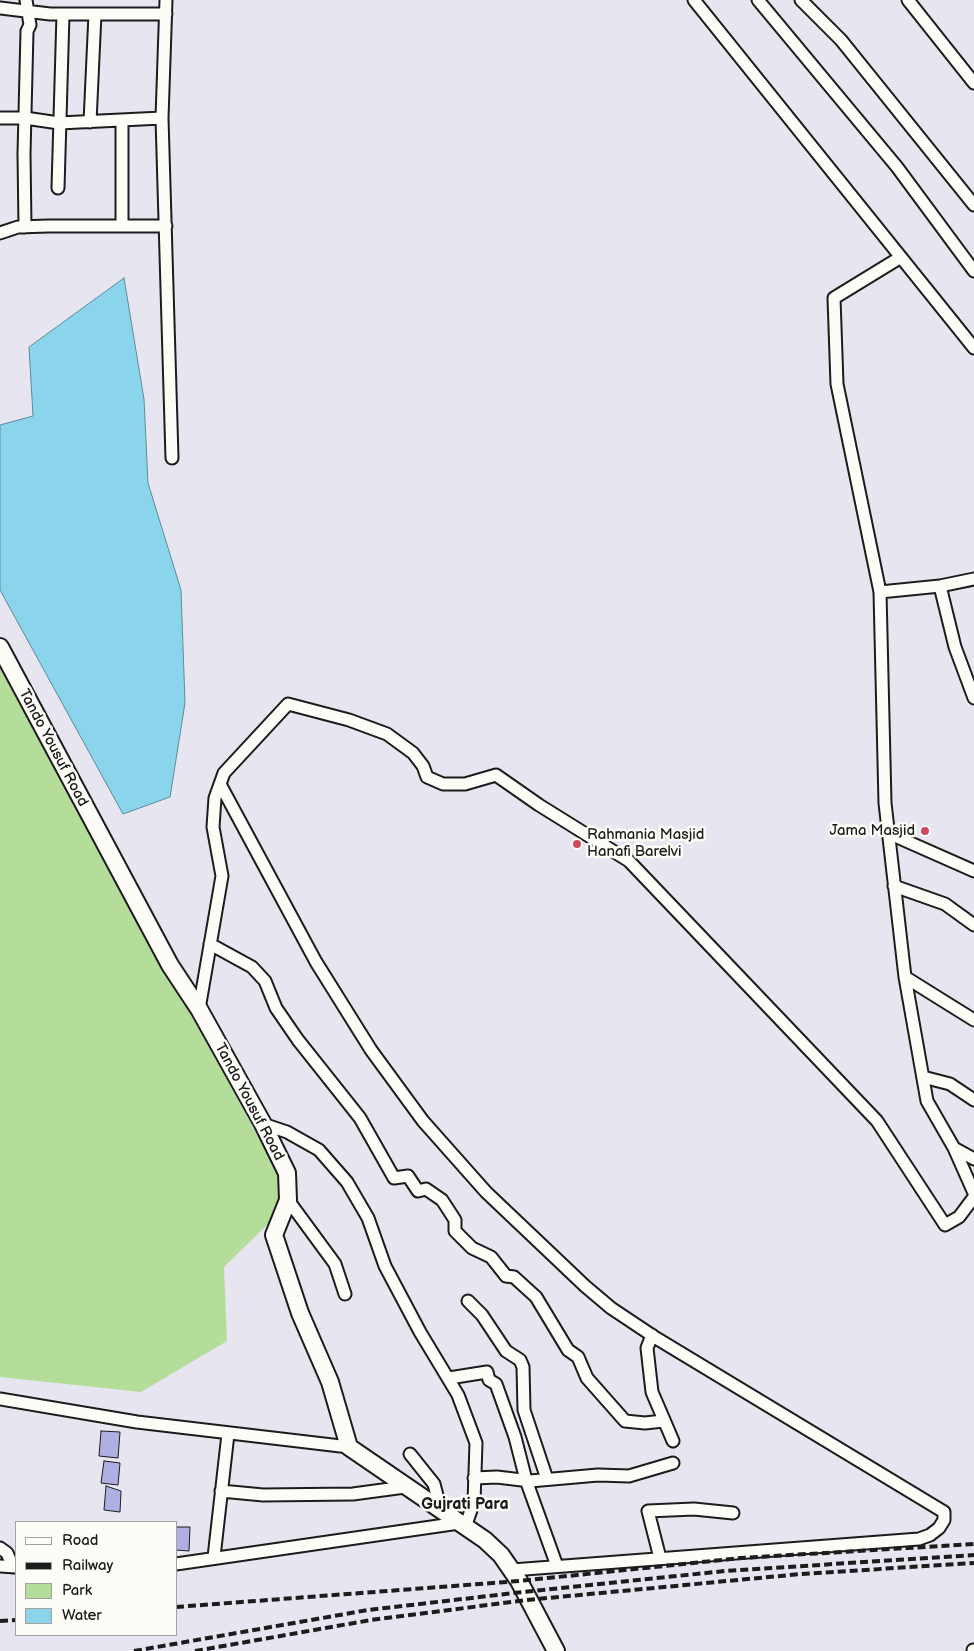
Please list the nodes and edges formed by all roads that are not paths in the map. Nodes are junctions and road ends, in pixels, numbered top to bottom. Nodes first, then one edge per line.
1 (166, 0) edge
2 (694, 0) edge
3 (758, 0) edge
4 (801, 0) edge
5 (908, 0) edge
6 (28, 6) edge
7 (0, 8) edge
8 (62, 14) junction
9 (95, 14) junction
10 (166, 14) junction
11 (974, 83) edge
12 (0, 118) edge
13 (25, 118) junction
14 (162, 118) junction
15 (122, 121) junction
16 (90, 122) junction
17 (59, 123) junction
18 (58, 188) dead end
19 (974, 205) edge
20 (122, 226) junction
21 (166, 226) junction
22 (26, 227) junction
23 (0, 233) edge
24 (901, 256) junction
25 (974, 271) edge
26 (974, 348) edge
27 (172, 458) dead end
28 (974, 579) edge
29 (940, 586) junction
30 (880, 592) junction
31 (0, 647) edge
32 (974, 698) edge
33 (220, 784) junction
34 (888, 832) junction
35 (974, 871) edge
36 (894, 886) junction
37 (974, 925) edge
38 (210, 944) junction
39 (905, 977) junction
40 (199, 1009) junction
41 (974, 1020) edge
42 (923, 1077) junction
43 (974, 1100) edge
44 (263, 1124) junction
45 (954, 1148) junction
46 (974, 1159) edge
47 (974, 1193) edge
48 (974, 1197) edge
49 (288, 1200) junction
50 (345, 1294) dead end
51 (468, 1301) dead end
52 (652, 1335) junction
53 (449, 1378) junction
54 (0, 1399) edge
55 (663, 1421) junction
56 (228, 1434) junction
57 (673, 1441) dead end
58 (348, 1447) junction
59 (410, 1454) dead end
60 (672, 1463) dead end
61 (474, 1478) junction
62 (547, 1479) junction
63 (526, 1480) junction
64 (405, 1487) junction
65 (221, 1491) junction
66 (441, 1511) junction
67 (733, 1513) dead end
68 (462, 1525) junction
69 (0, 1548) edge
70 (214, 1557) junction
71 (660, 1558) junction
72 (178, 1564) edge
73 (0, 1566) edge
74 (557, 1566) junction
75 (15, 1567) edge
76 (512, 1570) junction
77 (556, 1651) edge

1 - 10 street
2 - 24 street
3 - 25 street
4 - 19 street
5 - 11 street
6 - 7 street
6 - 8 street
6 - 13 street
8 - 9 street
8 - 17 street
9 - 10 street
9 - 16 street
10 - 14 street
12 - 13 street
13 - 17 street
13 - 22 street
14 - 15 street
14 - 21 street
15 - 16 street
15 - 20 street
16 - 17 street
17 - 18 street
20 - 21 street
20 - 22 street
21 - 27 street
22 - 23 street
24 - 26 street
24 - 30 street
28 - 29 street
29 - 30 street
29 - 32 street
30 - 34 street
31 - 40 street, Tando Yousuf Road
33 - 38 street
33 - 48 street
33 - 52 street
34 - 35 street
34 - 36 street
36 - 37 street
36 - 39 street
38 - 40 street
38 - 55 street
39 - 41 street
39 - 42 street
40 - 44 street, Tando Yousuf Road
42 - 43 street
42 - 45 street
44 - 49 street, Tando Yousuf Road
44 - 53 street
45 - 46 street
45 - 47 street
49 - 50 street
49 - 58 street, Tando Yousuf Road
51 - 62 street
52 - 55 street
52 - 71 street
53 - 61 street
53 - 63 street
54 - 56 street
55 - 57 street
56 - 58 street
56 - 65 street
58 - 64 street
59 - 66 street
60 - 62 street
61 - 63 street
61 - 68 street
62 - 63 street
63 - 74 street
64 - 65 street
64 - 66 street
65 - 70 street
66 - 68 street
67 - 71 street
68 - 70 street
68 - 76 street
69 - 75 street
70 - 72 street
71 - 74 street
73 - 75 street
74 - 76 street
76 - 77 street

